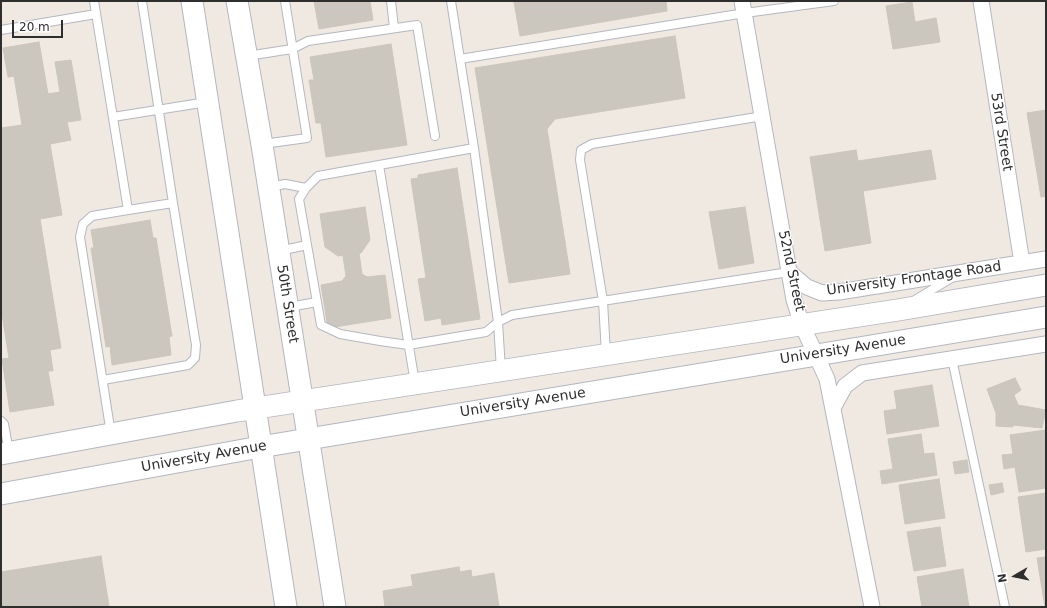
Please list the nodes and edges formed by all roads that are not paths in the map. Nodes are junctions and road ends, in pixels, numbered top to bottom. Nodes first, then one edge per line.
1 (94, 1) edge
2 (142, 1) edge
3 (192, 1) edge
4 (237, 1) edge
5 (285, 1) edge
6 (391, 1) edge
7 (451, 1) edge
8 (834, 1) edge
9 (980, 1) edge
10 (744, 7) edge
11 (96, 14) junction
12 (394, 28) junction
13 (1, 30) edge
14 (292, 48) junction
15 (247, 56) junction
16 (460, 59) junction
17 (208, 102) junction
18 (159, 110) junction
19 (763, 116) junction
20 (113, 117) junction
21 (435, 136) dead end
22 (262, 145) junction
23 (474, 148) junction
24 (379, 165) junction
25 (268, 187) junction
26 (306, 188) junction
27 (173, 203) junction
28 (128, 210) junction
29 (307, 245) junction
30 (279, 251) junction
31 (1046, 259) edge
32 (1022, 263) junction
33 (789, 272) junction
34 (961, 273) junction
35 (1046, 285) edge
36 (317, 302) junction
37 (603, 302) junction
38 (288, 307) junction
39 (898, 310) junction
40 (1046, 317) edge
41 (498, 322) junction
42 (802, 325) junction
43 (1046, 344) edge
44 (408, 346) junction
45 (816, 354) junction
46 (606, 355) junction
47 (952, 359) junction
48 (501, 371) junction
49 (103, 380) junction
50 (415, 384) junction
51 (303, 401) junction
52 (833, 408) junction
53 (255, 409) junction
54 (1, 421) edge
55 (111, 434) junction
56 (308, 439) junction
57 (260, 447) junction
58 (5, 453) edge
59 (1, 494) edge
60 (286, 607) edge
61 (335, 607) edge
62 (872, 607) edge
63 (1006, 607) edge

1 - 11 lane
2 - 18 lane
3 - 17 main road
4 - 15 main road, 50th Street
5 - 14 lane
6 - 12 lane
7 - 16 lane
8 - 10 lane
9 - 32 street, 53rd Street
10 - 16 lane
10 - 19 street, 52nd Street
11 - 13 lane
11 - 20 lane
12 - 14 lane
12 - 21 lane
14 - 15 lane
14 - 22 lane
15 - 22 main road, 50th Street
16 - 23 lane
17 - 18 lane
17 - 53 main road
18 - 20 lane
18 - 27 lane
19 - 33 street, 52nd Street
19 - 37 lane
20 - 28 lane
22 - 25 main road, 50th Street
23 - 24 lane
23 - 41 lane
24 - 26 lane
24 - 44 lane
25 - 26 lane
25 - 30 main road, 50th Street
26 - 29 lane
27 - 28 lane
27 - 49 lane
28 - 49 lane
29 - 30 lane
29 - 36 lane
30 - 38 main road, 50th Street
31 - 32 street, University Frontage Road
32 - 34 street, University Frontage Road
33 - 34 street, University Frontage Road
33 - 37 lane
33 - 42 street, 52nd Street
34 - 39 lane
35 - 39 main road
36 - 38 lane
36 - 44 lane
37 - 41 lane
37 - 46 lane
38 - 51 main road, 50th Street
39 - 42 main road
40 - 45 main road, University Avenue
41 - 44 lane
41 - 48 lane
42 - 45 street, 52nd Street
42 - 46 main road
43 - 47 street
44 - 50 lane
45 - 52 street, 52nd Street
45 - 56 main road, University Avenue
46 - 48 main road
47 - 52 street
47 - 63 lane
48 - 50 main road
49 - 55 lane
50 - 51 main road
51 - 53 main road
51 - 56 main road, 50th Street
52 - 62 street, 52nd Street
53 - 55 main road
53 - 57 main road
54 - 58 lane
55 - 58 main road
56 - 57 main road, University Avenue
56 - 61 main road, 50th Street
57 - 59 main road, University Avenue
57 - 60 main road

